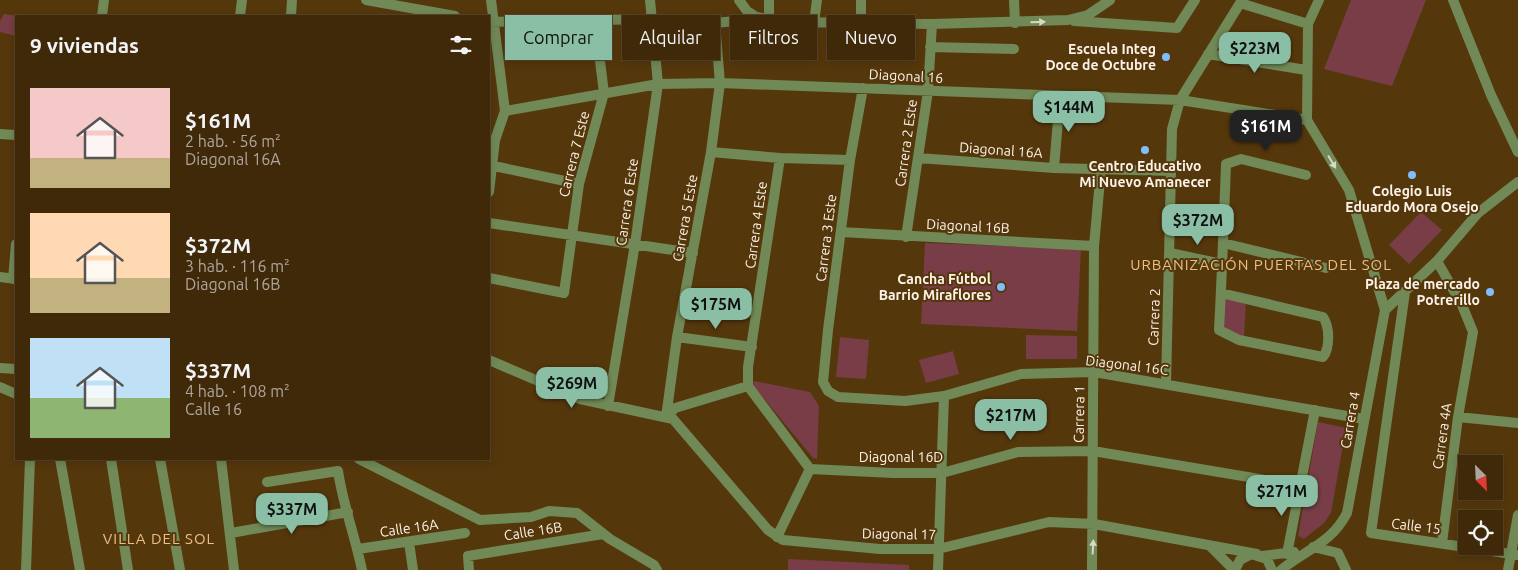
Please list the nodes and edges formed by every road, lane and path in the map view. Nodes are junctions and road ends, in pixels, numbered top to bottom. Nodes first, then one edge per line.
1 (104, 0) edge
2 (242, 0) edge
3 (292, 0) edge
4 (366, 0) edge
5 (491, 0) edge
6 (650, 0) edge
7 (739, 0) edge
8 (769, 0) edge
9 (816, 0) edge
10 (861, 0) edge
11 (1014, 0) edge
12 (1110, 0) edge
13 (1182, 0) edge
14 (1319, 0) edge
15 (1453, 0) edge
16 (1194, 1) edge
17 (1241, 1) edge
18 (396, 8) edge
19 (102, 15) edge
20 (240, 15) edge
21 (291, 15) edge
22 (448, 15) edge
23 (652, 15) edge
24 (753, 15) edge
25 (768, 15) edge
26 (815, 15) edge
27 (861, 15) edge
28 (1068, 20) junction
29 (491, 22) edge
30 (505, 22) edge
31 (730, 22) edge
32 (1014, 23) junction
33 (915, 24) edge
34 (932, 24) junction
35 (1308, 24) junction
36 (930, 47) junction
37 (1014, 49) dead end
38 (1208, 54) junction
39 (600, 60) edge
40 (656, 60) edge
41 (1306, 70) junction
42 (720, 83) junction
43 (658, 84) junction
44 (863, 88) junction
45 (928, 91) junction
46 (604, 93) junction
47 (1060, 96) junction
48 (1180, 100) junction
49 (505, 111) junction
50 (1307, 120) junction
51 (0, 134) edge
52 (15, 135) edge
53 (710, 152) junction
54 (1518, 152) edge
55 (780, 158) junction
56 (918, 158) junction
57 (850, 160) junction
58 (491, 165) edge
59 (1054, 168) junction
60 (1101, 169) junction
61 (1171, 171) junction
62 (1306, 175) dead end
63 (490, 178) edge
64 (1518, 182) edge
65 (579, 184) junction
66 (490, 224) edge
67 (841, 232) junction
68 (572, 235) junction
69 (906, 236) junction
70 (1223, 243) junction
71 (635, 244) junction
72 (1094, 246) junction
73 (693, 253) junction
74 (1170, 254) junction
75 (1438, 261) junction
76 (1222, 264) junction
77 (1326, 268) dead end
78 (0, 277) edge
79 (490, 278) edge
80 (15, 279) edge
81 (1405, 292) junction
82 (1221, 293) junction
83 (1385, 310) junction
84 (677, 337) junction
85 (752, 348) junction
86 (490, 360) edge
87 (0, 368) edge
88 (15, 369) edge
89 (1094, 372) junction
90 (1166, 384) junction
91 (748, 386) junction
92 (0, 387) edge
93 (828, 391) joint
94 (15, 394) edge
95 (944, 396) junction
96 (608, 406) junction
97 (1315, 410) junction
98 (666, 417) junction
99 (1458, 417) junction
100 (1364, 420) junction
101 (1518, 423) edge
102 (1093, 451) junction
103 (30, 460) edge
104 (60, 460) edge
105 (111, 460) edge
106 (160, 460) edge
107 (221, 460) edge
108 (361, 460) edge
109 (810, 469) junction
110 (942, 473) junction
111 (267, 482) dead end
112 (1302, 486) junction
113 (348, 512) junction
114 (1518, 515) edge
115 (1094, 524) junction
116 (231, 533) junction
117 (465, 533) dead end
118 (603, 534) junction
119 (777, 537) junction
120 (409, 542) junction
121 (1442, 544) junction
122 (1210, 547) junction
123 (1314, 547) junction
124 (358, 549) junction
125 (938, 550) junction
126 (1288, 554) junction
127 (1260, 555) junction
128 (1514, 555) edge
129 (656, 568) edge
130 (26, 570) edge
131 (80, 570) edge
132 (128, 570) edge
133 (180, 570) edge
134 (234, 570) edge
135 (362, 570) edge
136 (413, 570) edge
137 (469, 570) edge
138 (938, 570) edge
139 (1092, 570) edge
140 (1234, 570) edge
141 (1272, 570) edge
142 (1281, 570) edge
143 (1346, 570) edge
144 (1508, 570) edge

1 - 19 street
2 - 20 street
3 - 21 street
4 - 18 street
5 - 29 street
6 - 23 street, Carrera 6 Este
7 - 24 street
8 - 25 street
9 - 26 street
10 - 27 street
11 - 32 street
12 - 28 street
13 - 16 street
14 - 35 street
15 - 54 street
16 - 28 street
17 - 35 street
17 - 38 street, Carrera 2
18 - 22 street
32 -> 28 street
29 - 30 street
29 - 49 street
31 - 42 street, Carrera 5 Este
32 - 34 street
33 - 34 street
34 - 36 street, Carrera 2 Este
35 - 41 street
36 - 37 street
36 - 45 street, Carrera 2 Este
38 - 41 street
38 - 48 street, Carrera 2
39 - 46 street, Carrera 7 Este
40 - 43 street, Carrera 6 Este
41 - 50 street
42 - 43 street, Diagonal 16
42 - 44 street, Diagonal 16
42 - 53 street, Carrera 5 Este
43 - 46 street, Diagonal 16
43 - 71 street, Carrera 6 Este
44 - 45 street, Diagonal 16
44 - 57 street, Carrera 3 Este
45 - 47 street, Diagonal 16
45 - 56 street, Carrera 2 Este
46 - 49 street, Diagonal 16
46 - 65 street, Carrera 7 Este
47 - 48 street, Diagonal 16
47 - 59 street
48 - 50 street, Diagonal 16
48 - 61 street, Carrera 2
49 - 58 street
50 -> 83 street
51 - 52 street
53 - 55 street
53 - 73 street, Carrera 5 Este
55 - 57 street
55 - 85 street, Carrera 4 Este
56 - 59 street, Diagonal 16A
56 - 69 street, Carrera 2 Este
57 - 67 street, Carrera 3 Este
58 - 63 street
58 - 65 street
59 - 60 street, Diagonal 16A
60 - 61 street, Diagonal 16A
60 - 72 street, Carrera 1
61 - 74 street, Carrera 2
62 - 70 street
64 - 75 street
65 - 68 street, Carrera 7 Este
66 - 68 street
67 - 69 street, Diagonal 16B
67 - 93 street, Carrera 3 Este
68 - 71 street
68 - 79 street, Carrera 7 Este
69 - 72 street, Diagonal 16B
70 - 76 street
70 - 77 street
71 - 73 street
71 - 96 street, Carrera 6 Este
72 - 89 street, Carrera 1
73 - 84 street, Carrera 5 Este
74 - 76 street
74 - 90 street, Carrera 2
75 - 81 street
75 - 99 street, Carrera 4A
76 - 82 street
78 - 80 street
81 - 83 street
81 - 121 street, Calle 15
82 - 82 street
83 - 100 street, Carrera 4
84 - 85 street
84 - 98 street, Carrera 5 Este
85 - 91 street, Carrera 4 Este
86 - 96 street
87 - 88 street
89 - 90 street, Diagonal 16C
89 - 95 street, Diagonal 16C
89 - 102 street, Carrera 1
90 - 97 street, Diagonal 16C
91 - 98 street
91 - 109 street
92 - 94 street
93 - 95 street, Diagonal 16C
95 - 110 street
96 - 98 street
97 - 100 street, Diagonal 16C
97 - 112 street
98 - 119 street
99 - 101 street
99 - 121 street, Carrera 4A
100 - 123 street, Carrera 4
102 - 110 street, Diagonal 16D
102 - 112 street, Diagonal 16D
102 - 115 street, Carrera 1
103 - 130 street
104 - 131 street
105 - 132 street
106 - 133 street
107 - 116 street
108 - 118 street
109 - 110 street, Diagonal 16D
109 - 119 street
110 - 125 street
111 - 113 street
112 - 126 street
113 - 116 street
113 - 124 street
114 - 128 street
115 - 122 street, Diagonal 17
115 - 125 street, Diagonal 17
139 -> 115 street, Carrera 1
116 - 134 street
117 - 120 street, Calle 16A
118 - 129 street
118 - 137 street, Calle 16B
119 - 125 street, Diagonal 17
120 - 124 street, Calle 16A
120 - 136 street
121 - 128 street, Calle 15
122 - 127 street, Diagonal 17
122 - 140 street
123 - 126 street, Carrera 4
123 - 142 street, Carrera 4
123 - 143 street
124 - 135 street
125 - 138 street
126 - 127 street, Carrera 4
127 - 140 street
127 - 141 street
128 - 144 street

